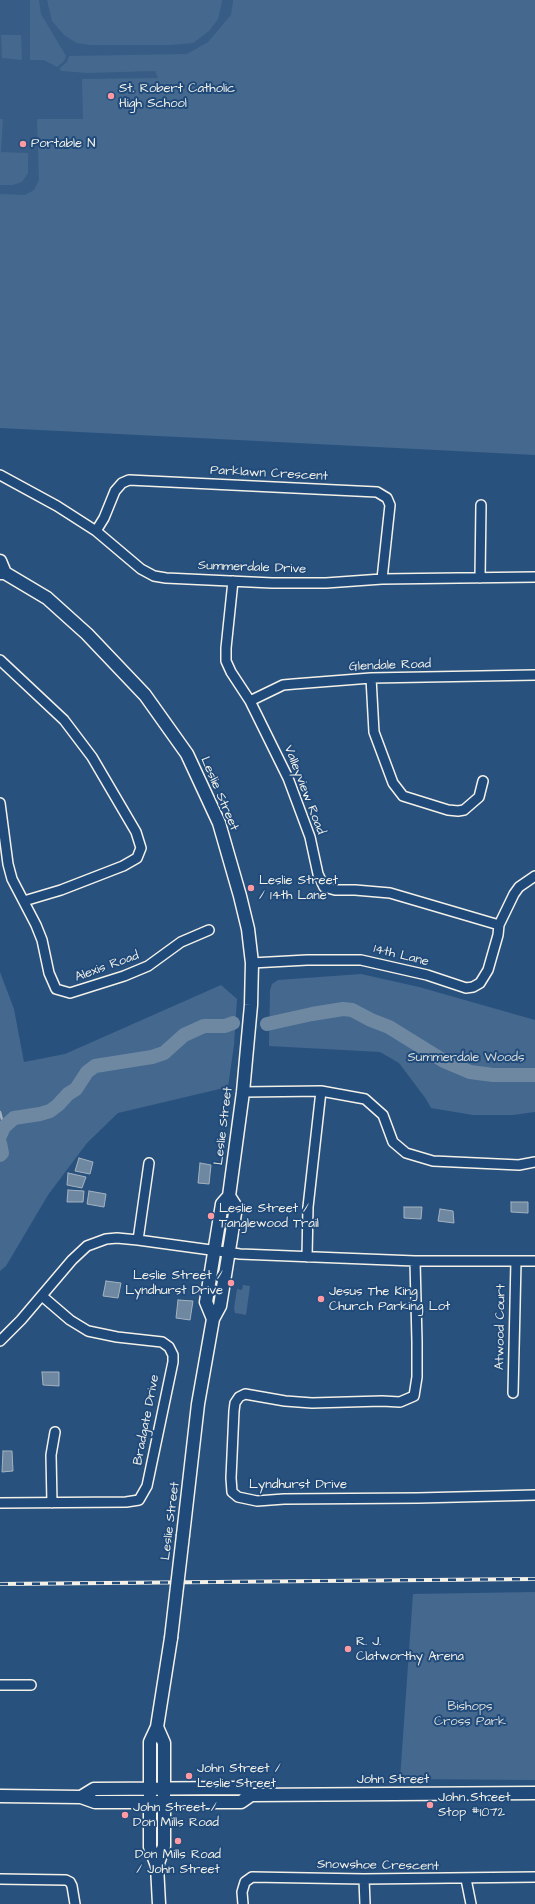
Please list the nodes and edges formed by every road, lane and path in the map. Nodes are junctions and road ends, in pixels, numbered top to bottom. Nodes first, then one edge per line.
1 (0, 475) edge
2 (482, 505) dead end
3 (96, 532) junction
4 (0, 561) edge
5 (2, 573) edge
6 (480, 578) junction
7 (535, 578) edge
8 (382, 579) junction
9 (233, 581) junction
10 (0, 660) edge
11 (535, 675) edge
12 (371, 678) junction
13 (250, 702) junction
14 (483, 781) dead end
15 (0, 803) edge
16 (535, 876) edge
17 (24, 901) junction
18 (499, 925) junction
19 (209, 930) dead end
20 (252, 963) junction
21 (322, 1091) junction
22 (243, 1092) junction
23 (535, 1162) edge
24 (149, 1163) dead end
25 (229, 1196) junction
26 (138, 1240) junction
27 (214, 1250) junction
28 (228, 1253) junction
29 (307, 1257) junction
30 (415, 1261) junction
31 (516, 1261) junction
32 (535, 1261) edge
33 (42, 1296) junction
34 (213, 1319) junction
35 (0, 1341) edge
36 (513, 1393) dead end
37 (55, 1432) dead end
38 (535, 1496) edge
39 (52, 1503) junction
40 (0, 1504) edge
41 (0, 1685) edge
42 (31, 1685) dead end
43 (157, 1727) junction
44 (150, 1789) junction
45 (164, 1789) junction
46 (535, 1793) edge
47 (251, 1795) junction
48 (0, 1796) edge
49 (81, 1797) junction
50 (150, 1802) junction
51 (164, 1802) junction
52 (157, 1866) junction
53 (535, 1877) edge
54 (364, 1879) junction
55 (466, 1879) junction
56 (0, 1880) edge
57 (74, 1904) edge
58 (159, 1904) edge
59 (243, 1904) edge
60 (365, 1904) edge
61 (470, 1904) edge

1 - 3 street, Summerdale Drive
2 - 6 street
3 - 8 street, Parklawn Crescent
3 - 9 street, Summerdale Drive
4 - 5 main road, Leslie Street
5 - 20 main road, Leslie Street
6 - 7 street, Summerdale Drive
6 - 8 street, Summerdale Drive
8 - 9 street, Summerdale Drive
9 - 13 street, Valleyview Road
10 - 17 street
11 - 12 street, Glendale Road
12 - 13 street, Glendale Road
12 - 14 street
13 - 18 street, Valleyview Road
15 - 17 street, Alexis Road
16 - 18 street
17 - 19 street, Alexis Road
18 - 20 street, 14th Lane
20 - 22 main road, Leslie Street
21 - 22 street
21 - 23 street
21 - 29 street
22 - 25 main road, Leslie Street
24 - 26 street
25 - 27 main road, Leslie Street
25 - 28 main road, Leslie Street
26 - 27 street
26 - 33 street
27 - 28 street
27 - 34 main road, Leslie Street
28 - 29 street
28 - 34 main road, Leslie Street
29 - 30 street
30 - 31 street
30 - 38 street, Lyndhurst Drive
31 - 32 street
31 - 36 street, Atwood Court
33 - 35 street
33 - 39 street, Bradgate Drive
34 - 43 main road, Leslie Street, bridge
37 - 39 street
39 - 40 street, Bradgate Drive
41 - 42 street
43 - 44 main road, Leslie Street
43 - 45 main road, Leslie Street
44 - 45 main road, John Street
44 - 49 main road, John Street
44 - 50 main road, Leslie Street
45 - 47 main road, John Street
45 - 51 main road, Leslie Street
46 - 47 main road, John Street
47 - 51 main road, John Street
48 - 49 main road, John Street
49 - 50 main road, John Street
50 - 51 main road, John Street
50 - 52 main road, Leslie Street
51 - 52 main road, Leslie Street
52 - 58 main road
53 - 55 street, Snowshoe Crescent
54 - 55 street, Snowshoe Crescent
54 - 59 street, Snowshoe Crescent
54 - 60 street
55 - 61 street
56 - 57 street

